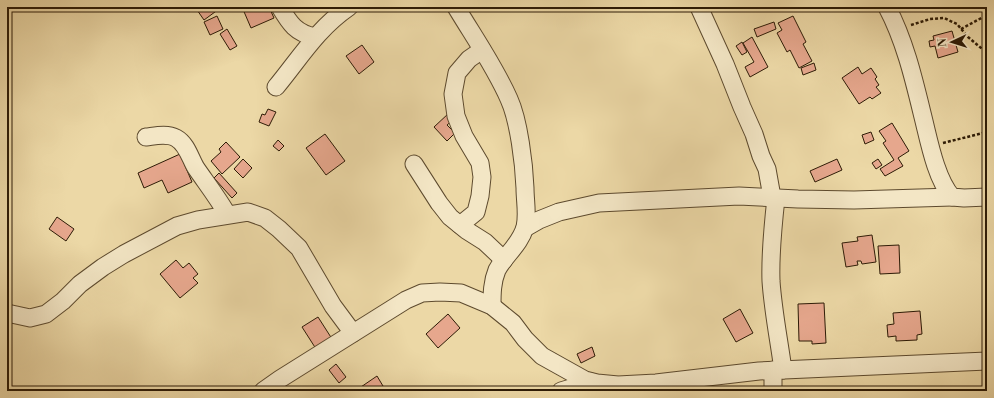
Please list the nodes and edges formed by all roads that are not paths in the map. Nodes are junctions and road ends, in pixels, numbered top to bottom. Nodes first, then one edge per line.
1 (280, 7) edge
2 (349, 7) edge
3 (456, 7) edge
4 (699, 7) edge
5 (887, 7) edge
6 (315, 38) junction
7 (482, 50) junction
8 (276, 87) dead end
9 (146, 137) dead end
10 (414, 164) dead end
11 (774, 197) junction
12 (952, 197) junction
13 (987, 197) edge
14 (227, 214) junction
15 (460, 225) junction
16 (525, 228) junction
17 (504, 260) junction
18 (492, 306) junction
19 (7, 313) edge
20 (353, 333) junction
21 (987, 361) edge
22 (778, 370) junction
23 (591, 382) junction
24 (643, 387) edge
25 (264, 391) edge
26 (561, 391) edge
27 (773, 391) edge

1 - 6 street
2 - 6 street
3 - 7 street
4 - 11 street
5 - 12 street
6 - 8 street
7 - 15 street
7 - 16 street
9 - 14 street
10 - 15 street
11 - 12 street
11 - 16 street
11 - 22 street
12 - 13 street
14 - 19 street
14 - 20 street
15 - 17 street
16 - 17 street
17 - 18 street
18 - 20 street
18 - 23 street
20 - 25 street
21 - 22 street
22 - 24 street
22 - 27 street
23 - 24 street
23 - 26 street

